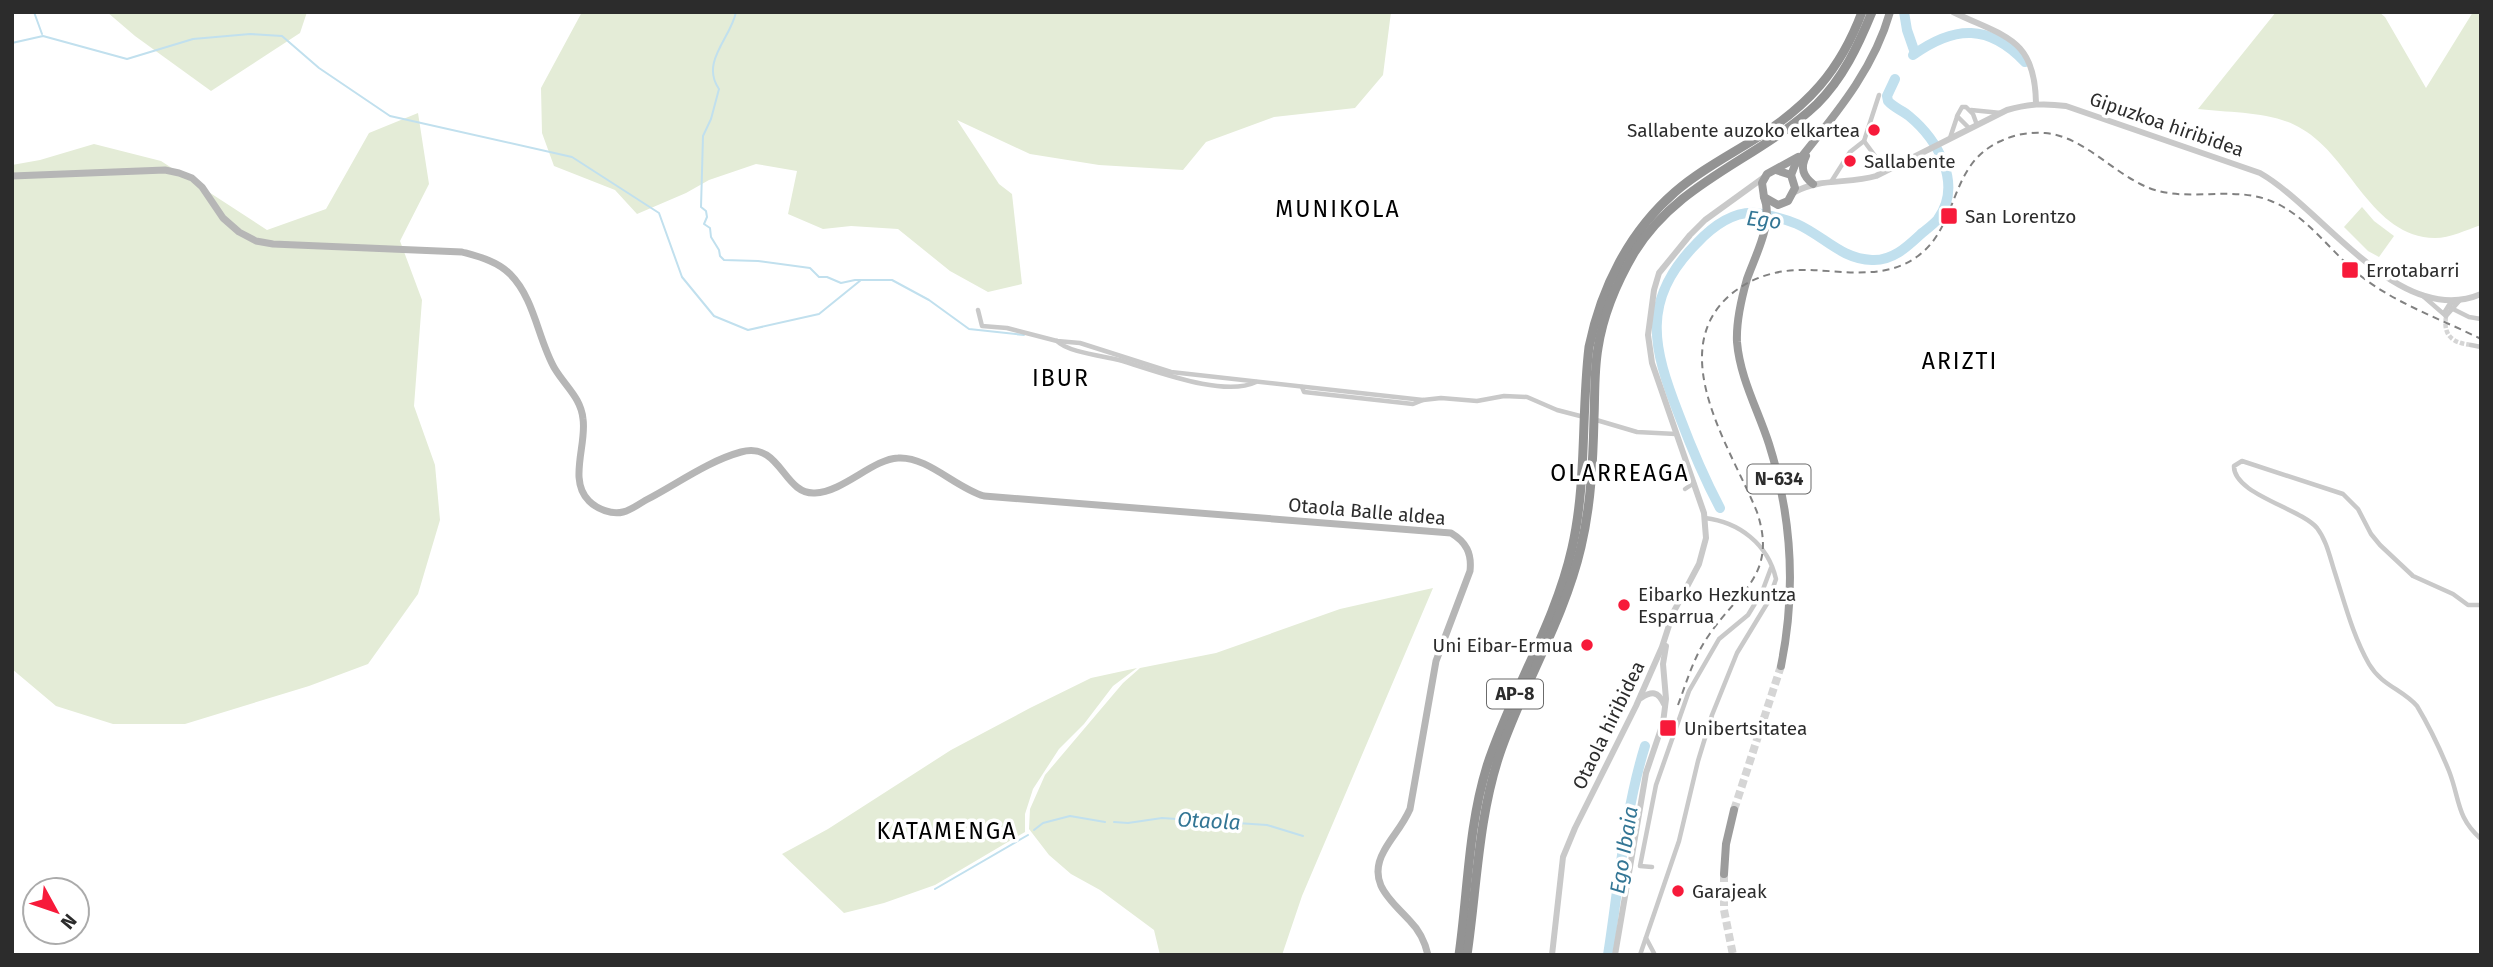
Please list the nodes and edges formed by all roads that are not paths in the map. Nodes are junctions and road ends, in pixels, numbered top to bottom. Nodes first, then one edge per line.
1 (1862, 12) edge
2 (1872, 12) edge
3 (1890, 12) edge
4 (1953, 12) edge
5 (1857, 38) junction
6 (1878, 95) dead end
7 (2036, 103) junction
8 (1970, 110) junction
9 (2001, 113) junction
10 (1957, 116) junction
11 (1977, 125) junction
12 (1969, 128) junction
13 (1950, 138) junction
14 (1864, 141) junction
15 (1814, 142) junction
16 (1804, 154) junction
17 (1776, 170) junction
18 (1887, 172) junction
19 (12, 176) edge
20 (1792, 176) junction
21 (1764, 178) junction
22 (1831, 183) junction
23 (1814, 184) junction
24 (1747, 192) junction
25 (1795, 192) junction
26 (1763, 195) junction
27 (1783, 204) junction
28 (1770, 212) junction
29 (2481, 294) edge
30 (2421, 295) junction
31 (2460, 300) junction
32 (2451, 308) junction
33 (978, 310) dead end
34 (2445, 315) junction
35 (2481, 319) edge
36 (2471, 345) tunnel mouth
37 (2481, 347) edge
38 (1676, 434) junction
39 (1589, 438) junction
40 (1695, 483) junction
41 (1685, 489) dead end
42 (1705, 516) junction
43 (1771, 567) junction
44 (1768, 578) junction
45 (1775, 583) junction
46 (2481, 605) edge
47 (1678, 607) junction
48 (1781, 666) tunnel mouth
49 (1639, 699) junction
50 (1665, 705) junction
51 (1734, 810) tunnel mouth
52 (2481, 839) edge
53 (1651, 867) dead end
54 (1724, 874) tunnel mouth
55 (1646, 938) junction
56 (1428, 955) edge
57 (1459, 955) edge
58 (1468, 955) edge
59 (1552, 955) edge
60 (1615, 955) edge
61 (1640, 955) edge
62 (1653, 955) edge

1 - 5 highway, AP-8
2 - 5 highway, AP-8
3 - 15 highway
4 - 7 street
5 - 39 highway, AP-8
6 - 14 street
7 - 9 street, Gipuzkoa hiribidea
7 - 30 street, Gipuzkoa hiribidea
8 - 9 street
8 - 10 street
8 - 11 street
9 - 11 street, Gipuzkoa hiribidea
10 - 12 street
10 - 13 street
11 - 12 street, Gipuzkoa hiribidea
12 - 13 street, Gipuzkoa hiribidea
13 - 18 street, Gipuzkoa hiribidea
14 - 18 street
14 - 22 street
15 - 16 highway
15 - 23 highway
16 - 17 highway
16 - 20 highway
17 - 20 highway
17 - 21 highway
18 - 22 street, Gipuzkoa hiribidea
19 - 56 main road, Otaola Balle aldea
20 - 23 street
20 - 25 highway
21 - 24 street
21 - 26 highway
22 - 23 street, Gipuzkoa hiribidea
23 - 25 street
24 - 26 street
24 - 38 street
25 - 27 highway
26 - 27 highway
26 - 28 highway
27 - 28 highway
28 - 48 highway, N-634
29 - 31 street, Gipuzkoa hiribidea
30 - 31 street, Gipuzkoa hiribidea
30 - 34 street
31 - 32 street
31 - 34 street
32 - 34 street
32 - 35 street
33 - 38 street
36 - 37 street
38 - 40 street
39 - 57 highway, AP-8
39 - 58 highway, AP-8
40 - 41 street
40 - 42 street
42 - 43 street
42 - 47 street, Otaola hiribidea
43 - 44 street
43 - 45 street
44 - 45 street
44 - 53 street
45 - 55 street
46 - 52 street
47 - 49 street, Otaola hiribidea
47 - 50 street
49 - 50 street
49 - 59 street, Otaola hiribidea
50 - 60 street
51 - 54 highway
55 - 61 street
55 - 62 street
61 - 62 street

